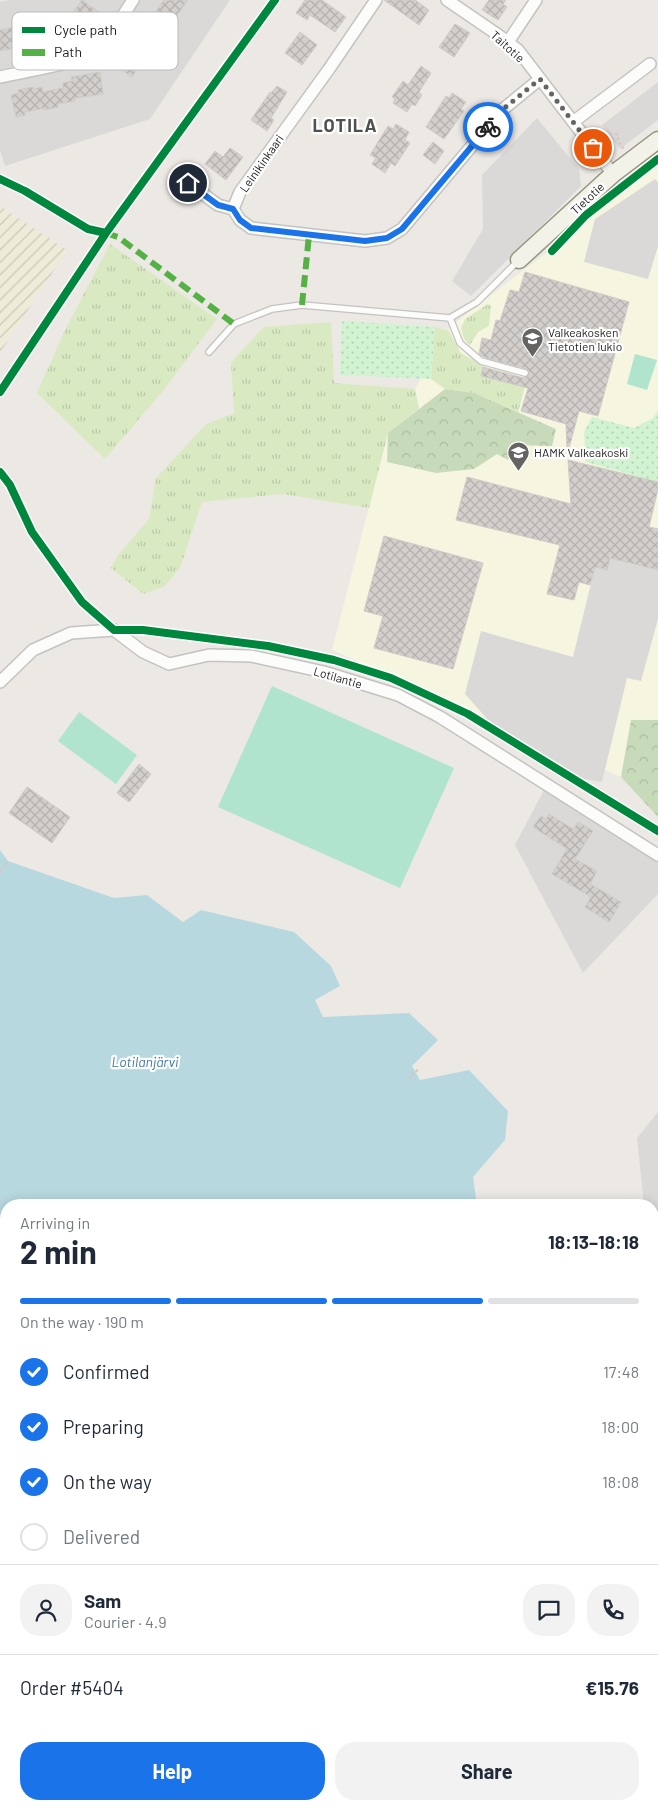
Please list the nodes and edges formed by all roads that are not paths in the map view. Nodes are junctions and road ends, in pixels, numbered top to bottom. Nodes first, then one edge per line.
1 (133, 0) edge
2 (376, 0) edge
3 (447, 0) edge
4 (536, 0) edge
5 (125, 12) edge
6 (508, 42) junction
7 (650, 64) dead end
8 (30, 70) edge
9 (0, 77) edge
10 (540, 79) junction
11 (573, 122) junction
12 (658, 140) edge
13 (613, 174) junction
14 (188, 183) dead end
15 (233, 209) junction
16 (519, 260) joint
17 (450, 318) junction
18 (209, 352) dead end
19 (525, 373) dead end
20 (0, 682) edge
21 (658, 855) edge

1 - 5 street
2 - 15 street, Leinikinkaari
3 - 6 street, Taitotie
4 - 6 street
6 - 10 street, Taitotie
7 - 11 street
8 - 9 street
10 - 11 street, Taitotie
10 - 15 street
11 - 13 street, Taitotie
12 - 13 street, Tietotie
13 - 16 street, Tietotie
14 - 15 street
16 - 17 lane
17 - 18 lane
17 - 19 lane
20 - 21 street, Lotilantie

